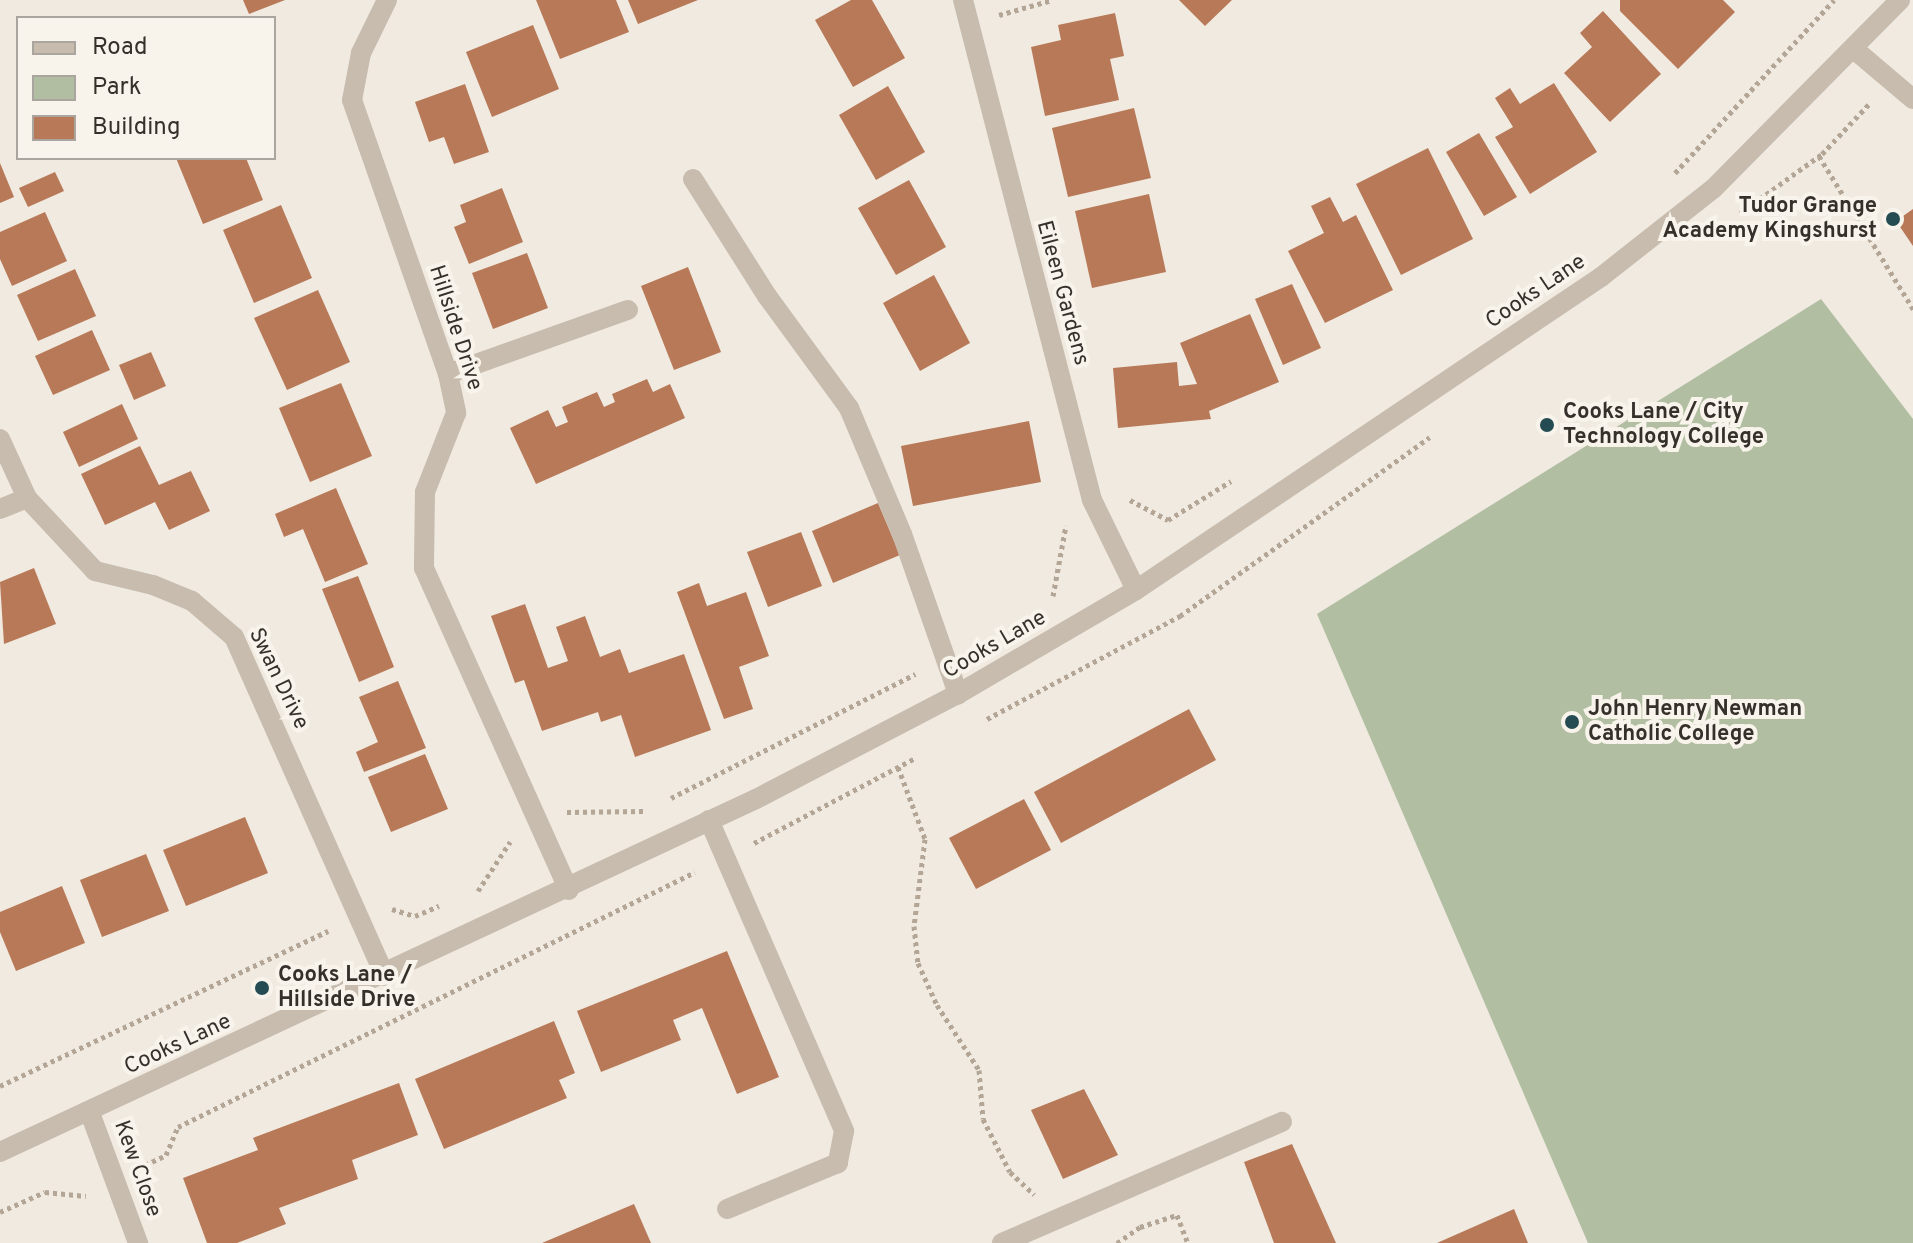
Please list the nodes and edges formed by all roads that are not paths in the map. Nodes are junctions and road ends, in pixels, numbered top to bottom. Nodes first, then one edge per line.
1 (387, 0) edge
2 (963, 0) edge
3 (1900, 0) edge
4 (1855, 50) junction
5 (1913, 99) edge
6 (693, 179) dead end
7 (628, 310) dead end
8 (448, 374) junction
9 (0, 439) edge
10 (27, 498) junction
11 (0, 509) edge
12 (1136, 590) junction
13 (958, 694) junction
14 (709, 820) junction
15 (569, 890) junction
16 (385, 976) junction
17 (90, 1113) junction
18 (1282, 1122) dead end
19 (0, 1152) edge
20 (727, 1209) dead end
21 (138, 1243) edge
22 (1002, 1243) edge

1 - 8 street, Hillside Drive
2 - 12 street, Eileen Gardens
3 - 4 street, Cooks Lane
4 - 5 street
4 - 12 street, Cooks Lane
6 - 13 street
7 - 8 street
8 - 15 street, Hillside Drive
9 - 10 street, Swan Drive
10 - 11 street
10 - 16 street, Swan Drive
12 - 13 street, Cooks Lane
13 - 14 street, Cooks Lane
14 - 15 street, Cooks Lane
14 - 20 street
15 - 16 street, Cooks Lane
16 - 17 street, Cooks Lane
17 - 19 street, Cooks Lane
17 - 21 street, Kew Close
18 - 22 street

